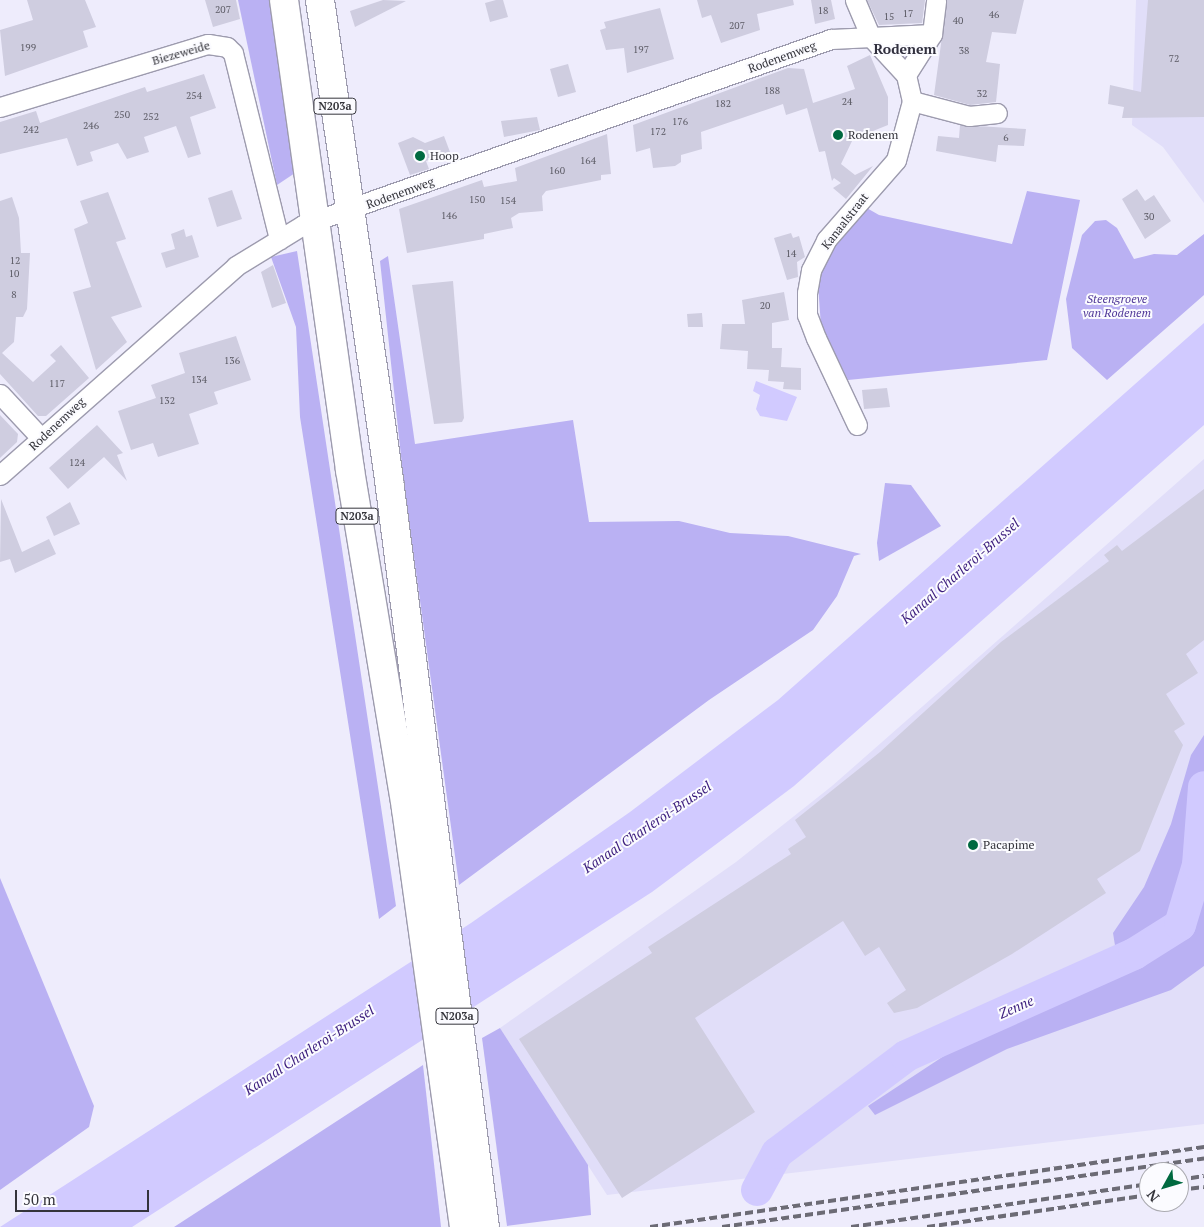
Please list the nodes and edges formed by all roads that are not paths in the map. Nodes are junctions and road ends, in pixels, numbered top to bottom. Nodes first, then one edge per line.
1 (284, 0) edge
2 (320, 0) edge
3 (855, 0) edge
4 (936, 0) edge
5 (932, 34) junction
6 (870, 36) junction
7 (906, 75) junction
8 (912, 101) junction
9 (0, 108) edge
10 (998, 113) dead end
11 (348, 212) junction
12 (316, 221) junction
13 (279, 239) junction
14 (0, 394) edge
15 (857, 425) dead end
16 (41, 438) junction
17 (0, 476) edge
18 (417, 807) junction
19 (464, 1227) edge
20 (485, 1227) edge

1 - 12 highway, N203a
2 - 11 highway, N203a
3 - 6 street
4 - 5 street
5 - 6 street, Rodenemweg
5 - 7 street
6 - 7 street
6 - 11 street, Rodenemweg
7 - 8 street, Kanaalstraat
8 - 10 street
8 - 15 street, Kanaalstraat
9 - 13 street, Biezeweide
11 - 12 street, Rodenemweg
11 - 18 highway, N203a
12 - 13 street, Rodenemweg
12 - 18 highway, N203a
13 - 16 street, Rodenemweg
14 - 16 street
16 - 17 street, Rodenemweg
18 - 19 highway, N203a
18 - 20 highway, N203a

